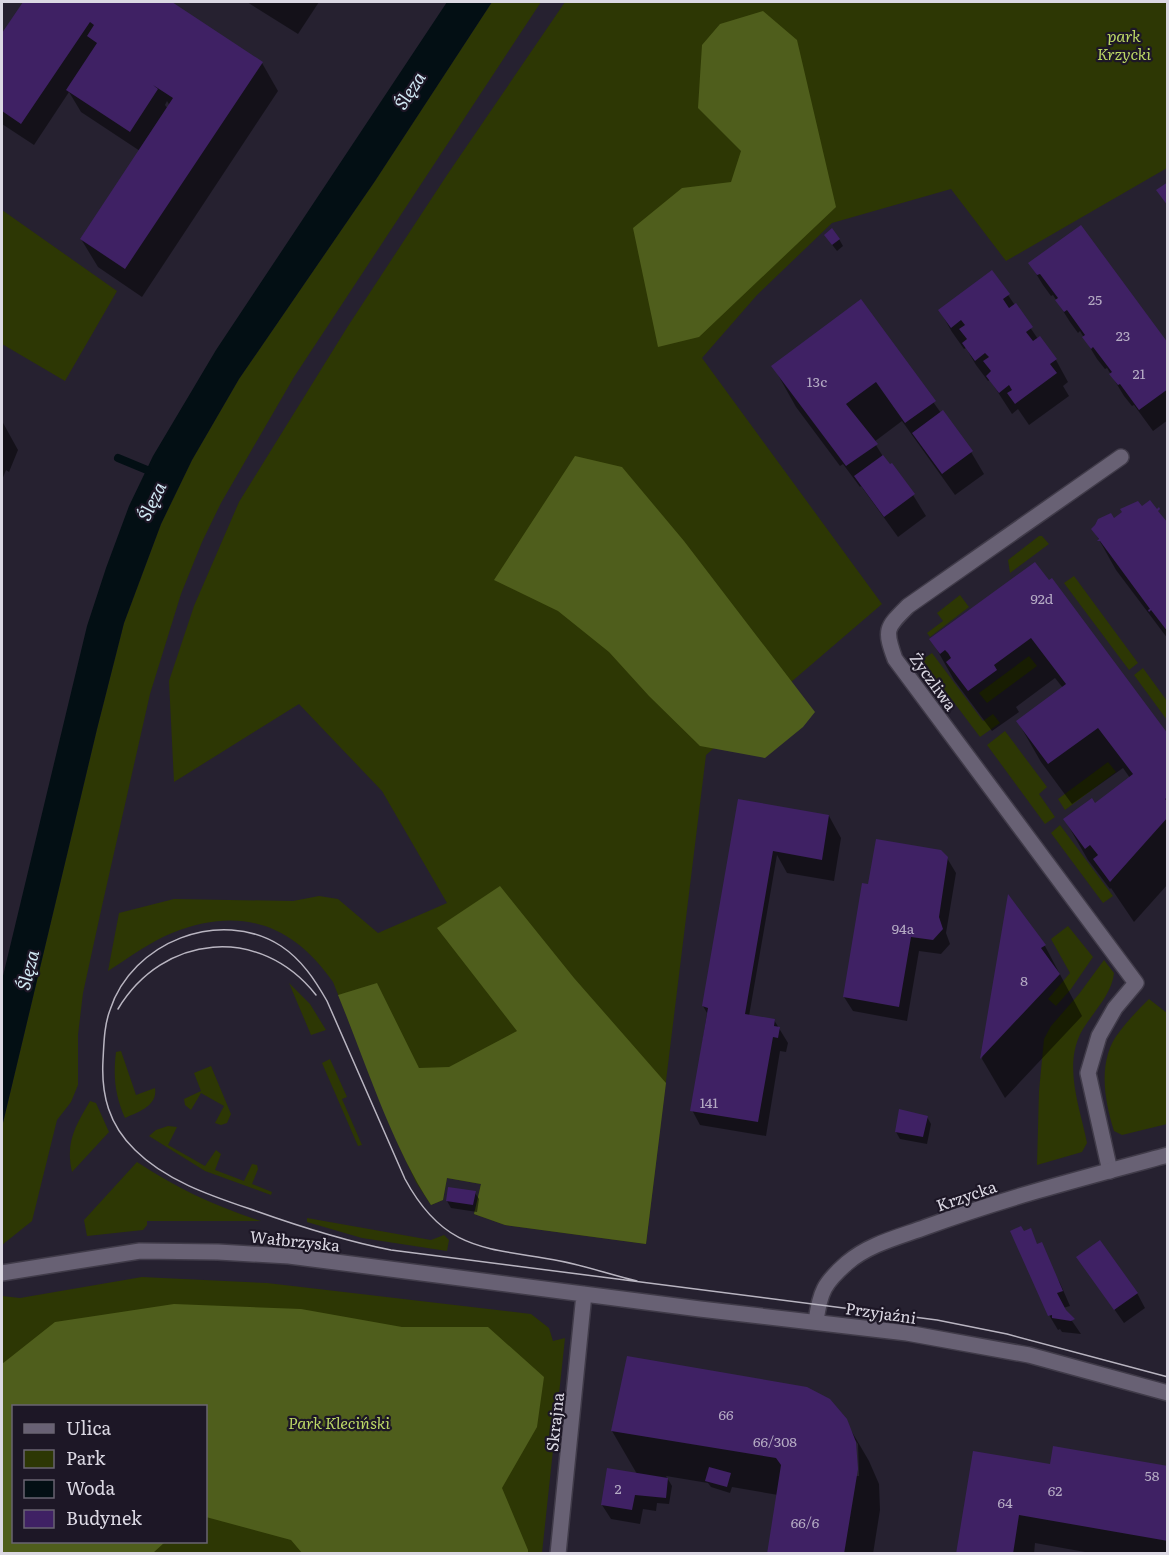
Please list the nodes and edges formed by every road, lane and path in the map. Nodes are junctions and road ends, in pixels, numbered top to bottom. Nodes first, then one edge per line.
1 (1121, 457) dead end
2 (1167, 1155) edge
3 (1110, 1171) junction
4 (2, 1273) edge
5 (584, 1294) junction
6 (816, 1322) junction
7 (1167, 1393) edge
8 (558, 1554) edge

1 - 3 street, Życzliwa
2 - 3 street, Krzycka
3 - 6 street, Krzycka
4 - 5 street, Wałbrzyska
5 - 6 street, Przyjaźni
5 - 8 street, Skrajna
6 - 7 street, Przyjaźni

